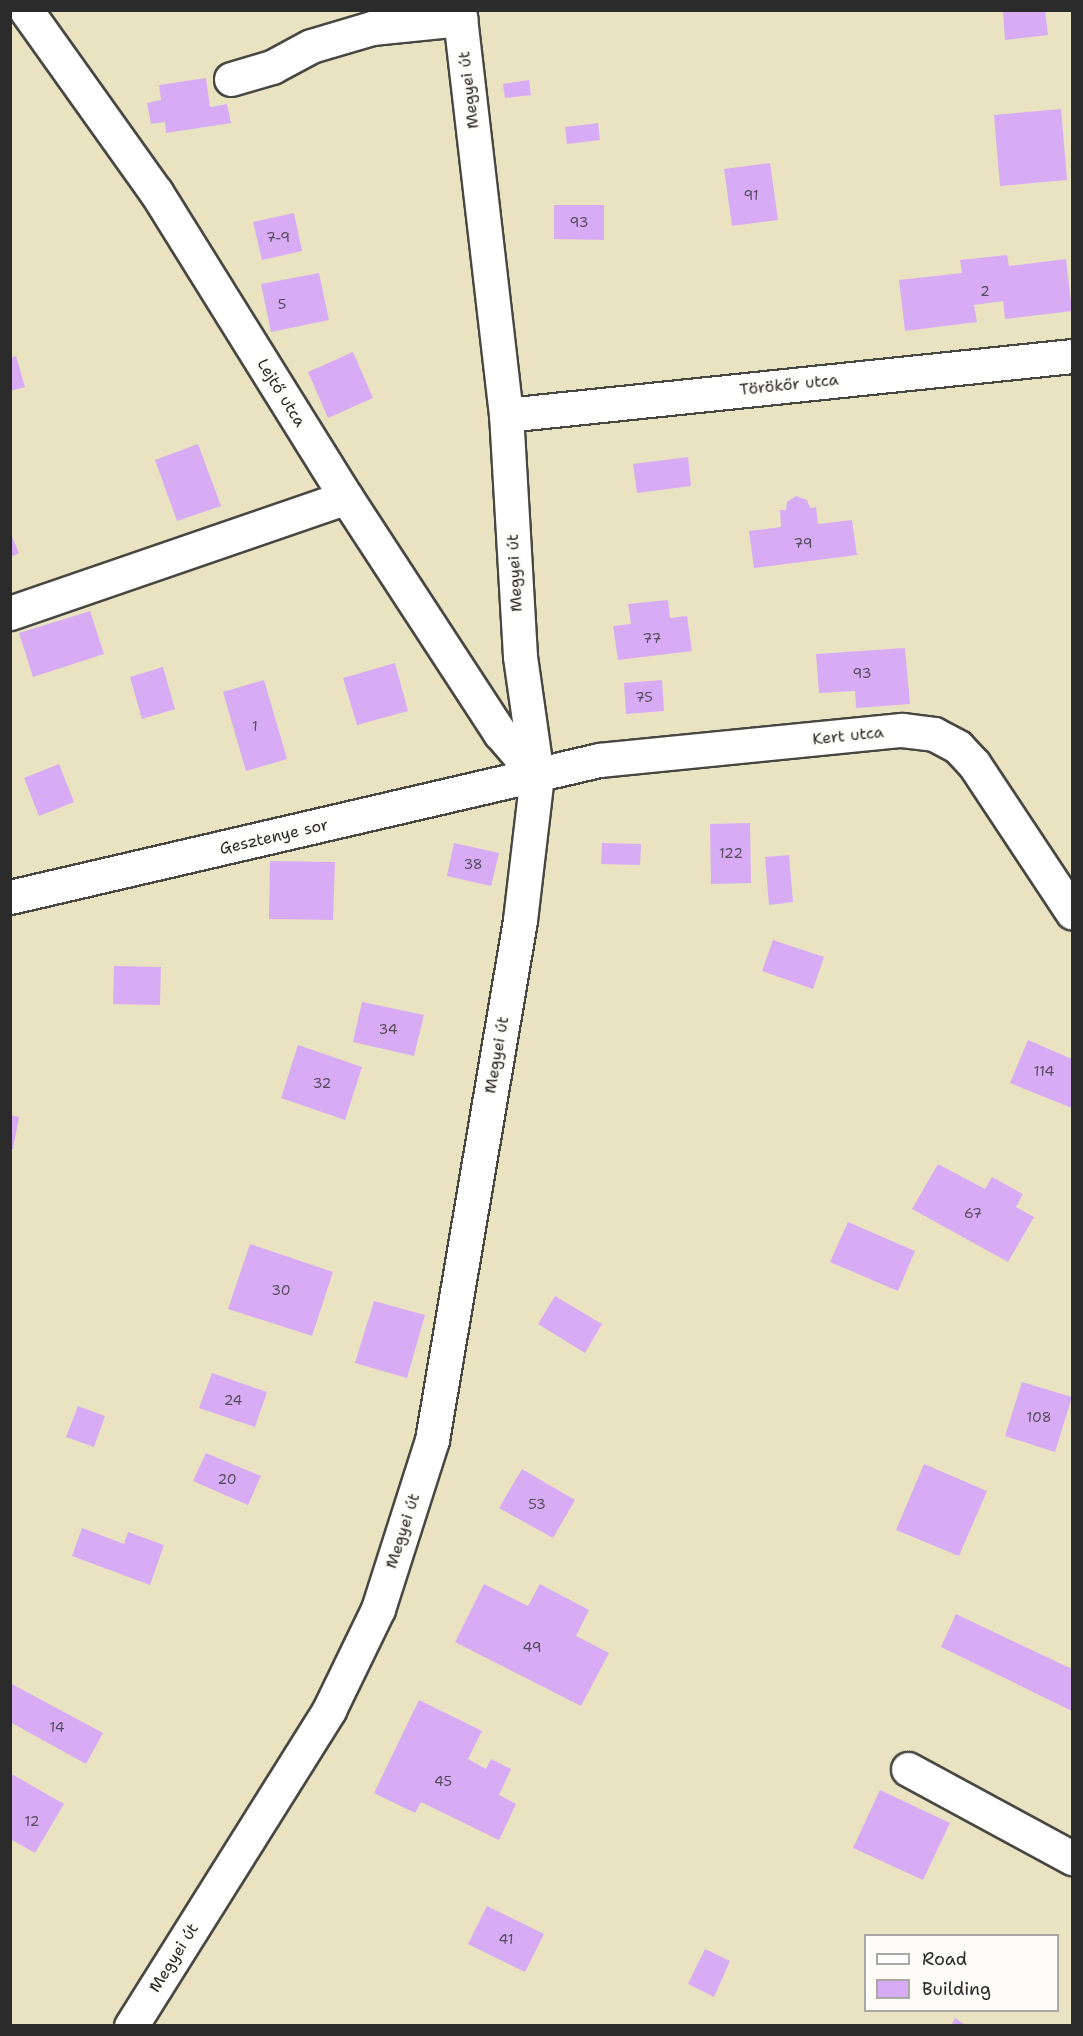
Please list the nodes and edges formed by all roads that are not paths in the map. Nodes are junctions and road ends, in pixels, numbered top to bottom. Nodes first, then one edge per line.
1 (26, 10) edge
2 (460, 15) edge
3 (231, 79) dead end
4 (1072, 356) edge
5 (506, 415) junction
6 (346, 497) junction
7 (10, 613) edge
8 (537, 776) junction
9 (10, 897) edge
10 (1072, 912) edge
11 (908, 1769) dead end
12 (1072, 1858) edge
13 (131, 2025) edge

1 - 6 street, Lejtő utca
2 - 3 street
2 - 5 street, Megyei út
4 - 5 street, Törökőr utca
5 - 8 street, Megyei út
6 - 7 street
6 - 8 street, Lejtő utca
8 - 9 street, Gesztenye sor
8 - 10 street, Kert utca
8 - 13 street, Megyei út
11 - 12 street

